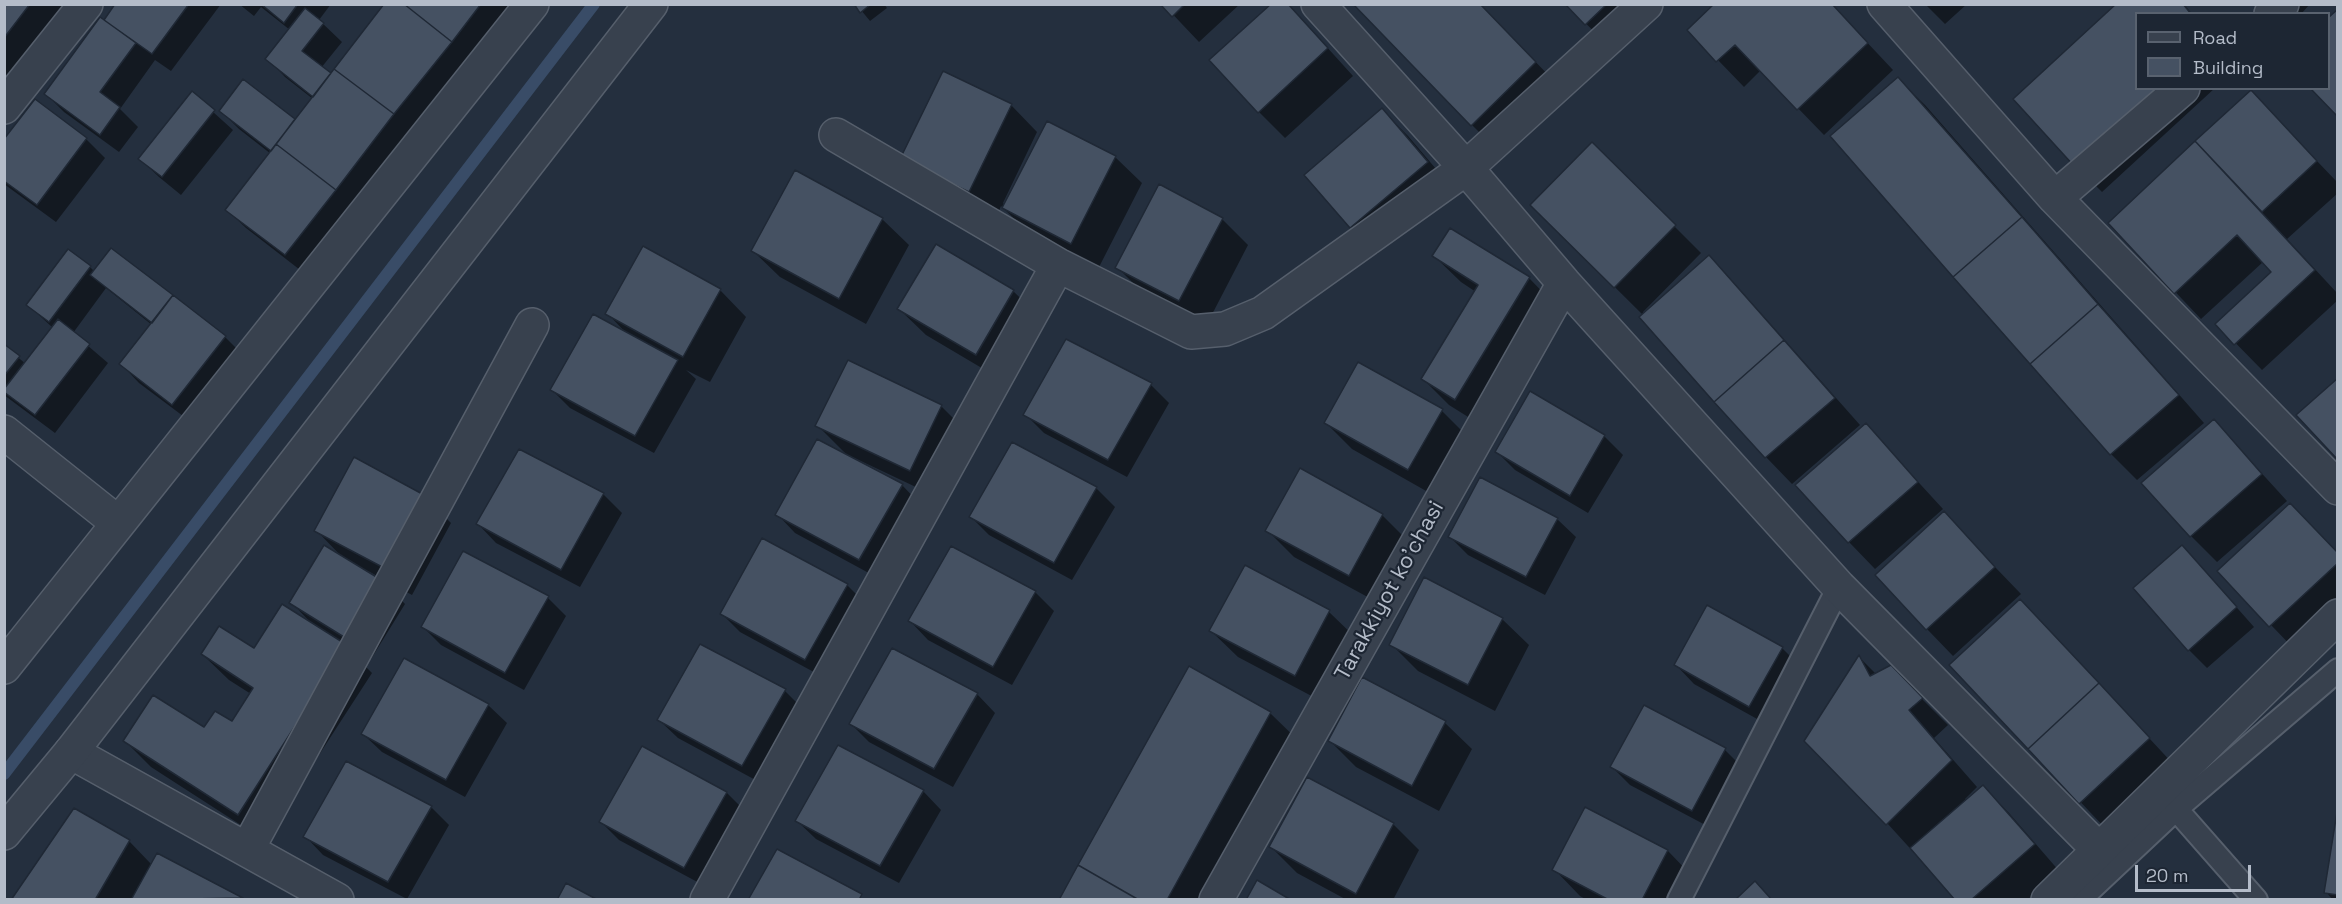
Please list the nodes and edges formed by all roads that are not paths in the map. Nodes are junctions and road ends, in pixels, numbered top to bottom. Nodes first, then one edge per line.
1 (86, 4) edge
2 (532, 4) edge
3 (651, 4) edge
4 (1318, 4) edge
5 (1646, 4) edge
6 (1884, 4) edge
7 (2181, 90) edge
8 (4, 106) edge
9 (836, 135) dead end
10 (1466, 168) junction
11 (2055, 198) junction
12 (1058, 265) junction
13 (1564, 283) junction
14 (532, 325) dead end
15 (4, 432) edge
16 (2337, 488) edge
17 (118, 523) junction
18 (1839, 587) junction
19 (2337, 616) edge
20 (4, 667) edge
21 (2337, 670) edge
22 (71, 752) junction
23 (2176, 809) junction
24 (4, 833) edge
25 (247, 850) junction
26 (2099, 850) junction
27 (337, 900) edge
28 (707, 900) edge
29 (1216, 900) edge
30 (1678, 900) edge
31 (2048, 900) edge
32 (2079, 900) edge
33 (2256, 900) edge

1 - 8 street
2 - 17 street
3 - 22 street
4 - 10 street
5 - 10 street
6 - 11 street
7 - 11 street
9 - 12 street
10 - 12 street
10 - 13 street
11 - 16 street
12 - 28 street
13 - 18 street
13 - 29 street, Tarakkiyot ko'chasi
14 - 25 street
15 - 17 street
17 - 20 street
18 - 26 street
18 - 30 lane
19 - 26 street
21 - 23 lane
22 - 24 street
22 - 25 street
23 - 32 lane
23 - 33 lane
25 - 27 street
26 - 31 street

